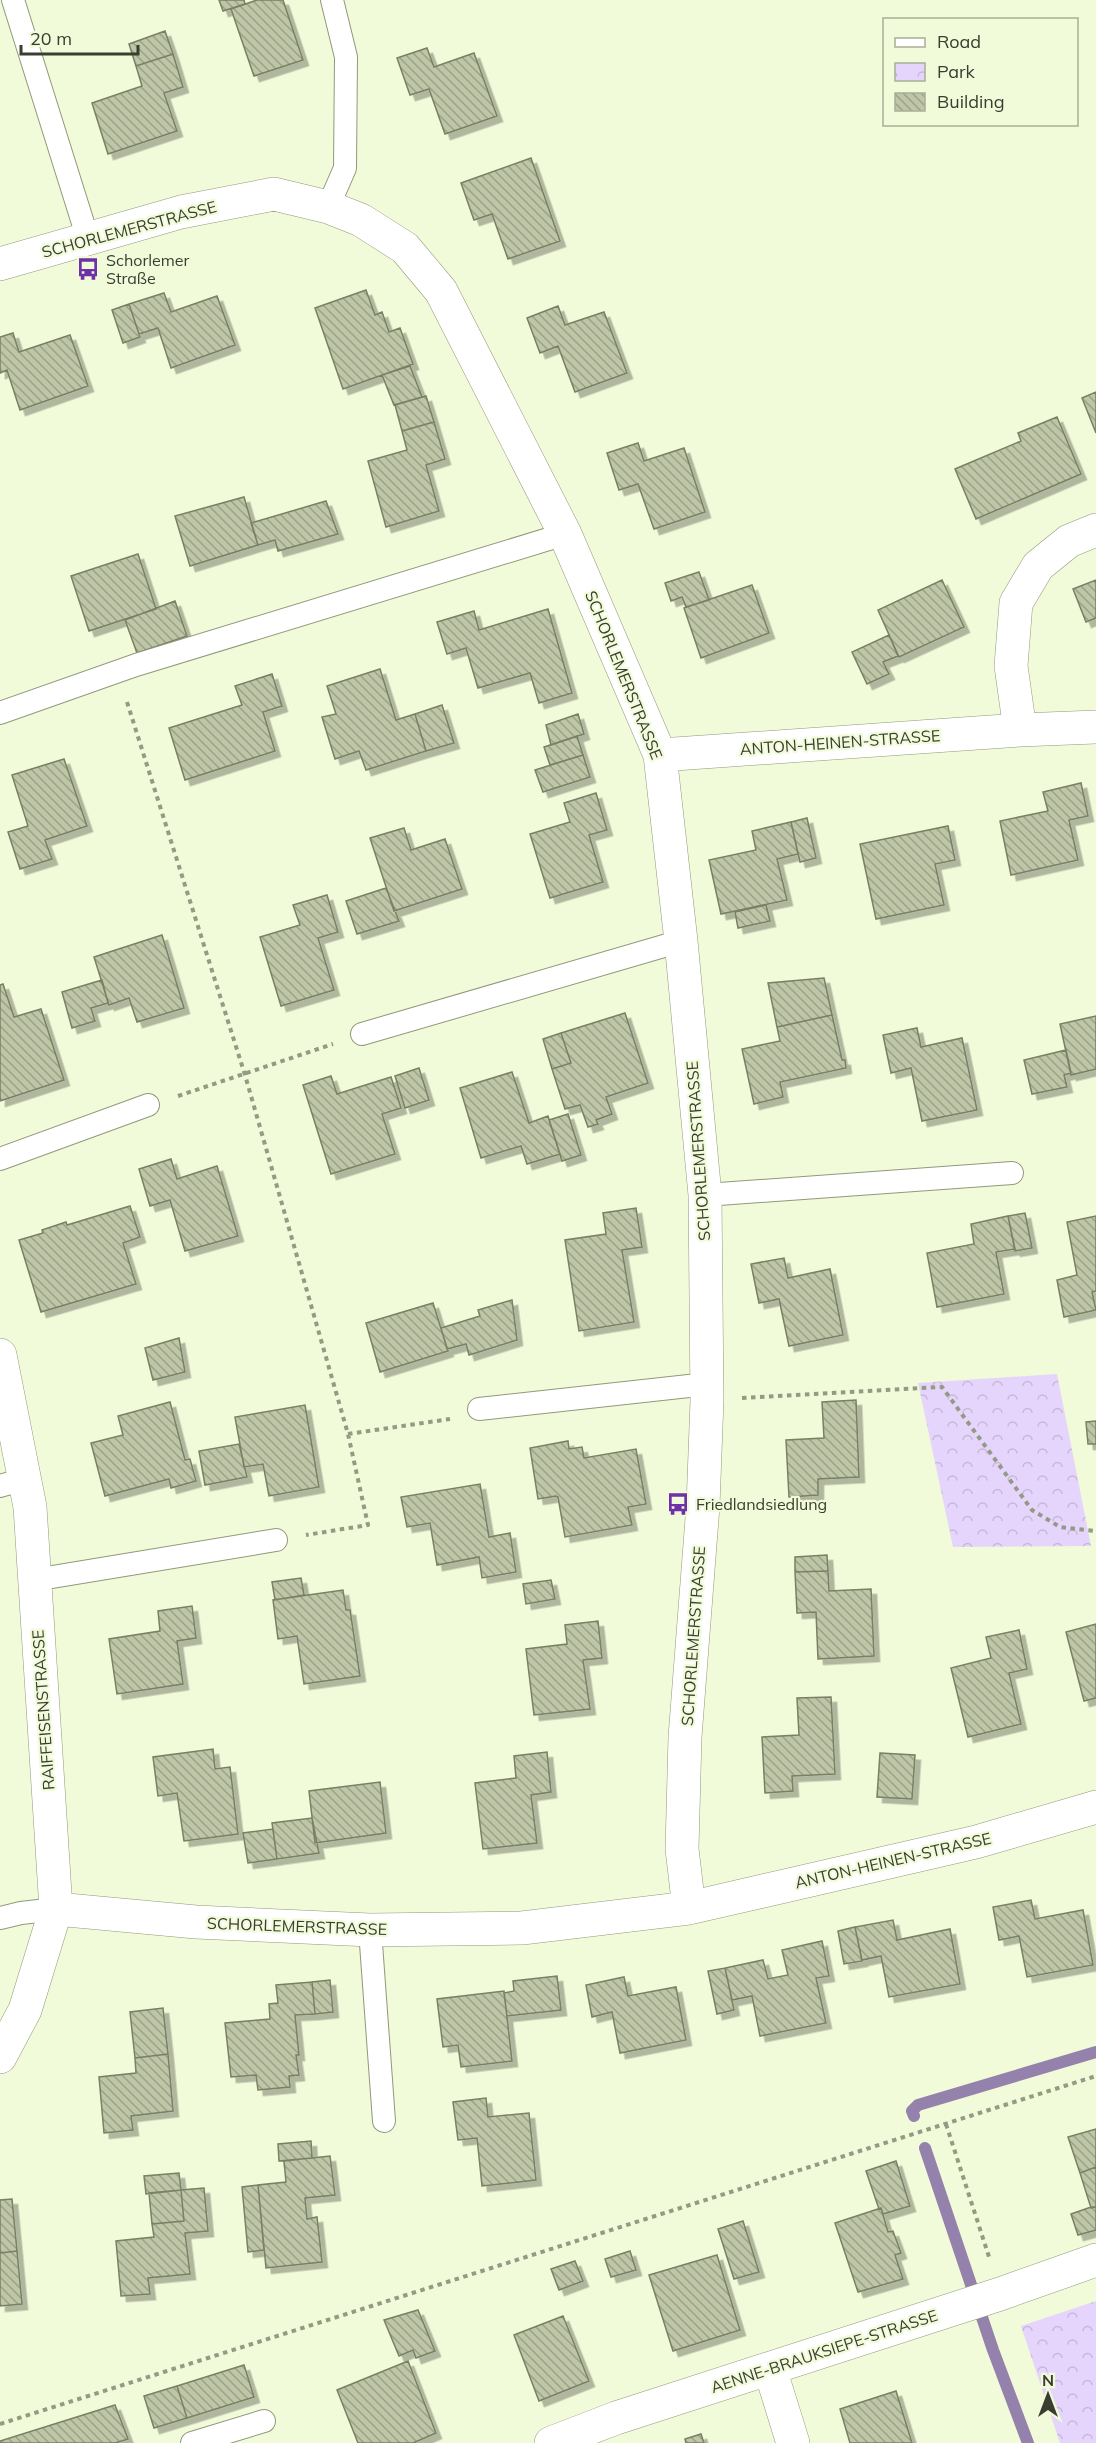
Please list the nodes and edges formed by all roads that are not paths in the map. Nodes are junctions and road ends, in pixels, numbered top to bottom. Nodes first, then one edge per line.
1 (13, 0) edge
2 (332, 0) edge
3 (328, 207) junction
4 (88, 238) junction
5 (0, 264) edge
6 (1096, 530) edge
7 (564, 534) junction
8 (0, 713) edge
9 (1096, 727) edge
10 (1020, 730) junction
11 (660, 755) junction
12 (681, 941) junction
13 (362, 1034) road end
14 (148, 1105) road end
15 (0, 1159) edge
16 (1012, 1173) dead end
17 (705, 1195) junction
18 (0, 1355) edge
19 (707, 1392) junction
20 (479, 1410) road end
21 (12, 1483) edge
22 (276, 1540) road end
23 (34, 1580) junction
24 (1096, 1807) edge
25 (689, 1908) junction
26 (56, 1909) junction
27 (0, 1918) edge
28 (370, 1930) junction
29 (0, 2057) edge
30 (384, 2121) dead end
31 (1096, 2260) edge
32 (770, 2369) junction
33 (264, 2421) dead end
34 (192, 2443) edge
35 (551, 2443) edge
36 (793, 2443) edge

1 - 4 lane
2 - 3 lane
3 - 4 street, SCHORLEMERSTRASSE
3 - 7 street, SCHORLEMERSTRASSE
4 - 5 street, SCHORLEMERSTRASSE
6 - 10 street
7 - 8 lane
7 - 11 street, SCHORLEMERSTRASSE
9 - 10 street, ANTON-HEINEN-STRASSE
10 - 11 street, ANTON-HEINEN-STRASSE
11 - 12 street, SCHORLEMERSTRASSE
12 - 13 lane
12 - 17 street, SCHORLEMERSTRASSE
14 - 15 lane
16 - 17 lane
17 - 19 street, SCHORLEMERSTRASSE
18 - 21 street, RAIFFEISENSTRASSE
19 - 20 lane
19 - 25 street, SCHORLEMERSTRASSE
21 - 23 street, RAIFFEISENSTRASSE
22 - 23 lane
23 - 26 street, RAIFFEISENSTRASSE
24 - 25 street, ANTON-HEINEN-STRASSE
25 - 28 street, SCHORLEMERSTRASSE
26 - 27 lane
26 - 28 street, SCHORLEMERSTRASSE
26 - 29 street, RAIFFEISENSTRASSE
28 - 30 lane
31 - 32 street, AENNE-BRAUKSIEPE-STRASSE
32 - 35 street, AENNE-BRAUKSIEPE-STRASSE
32 - 36 street
33 - 34 lane

